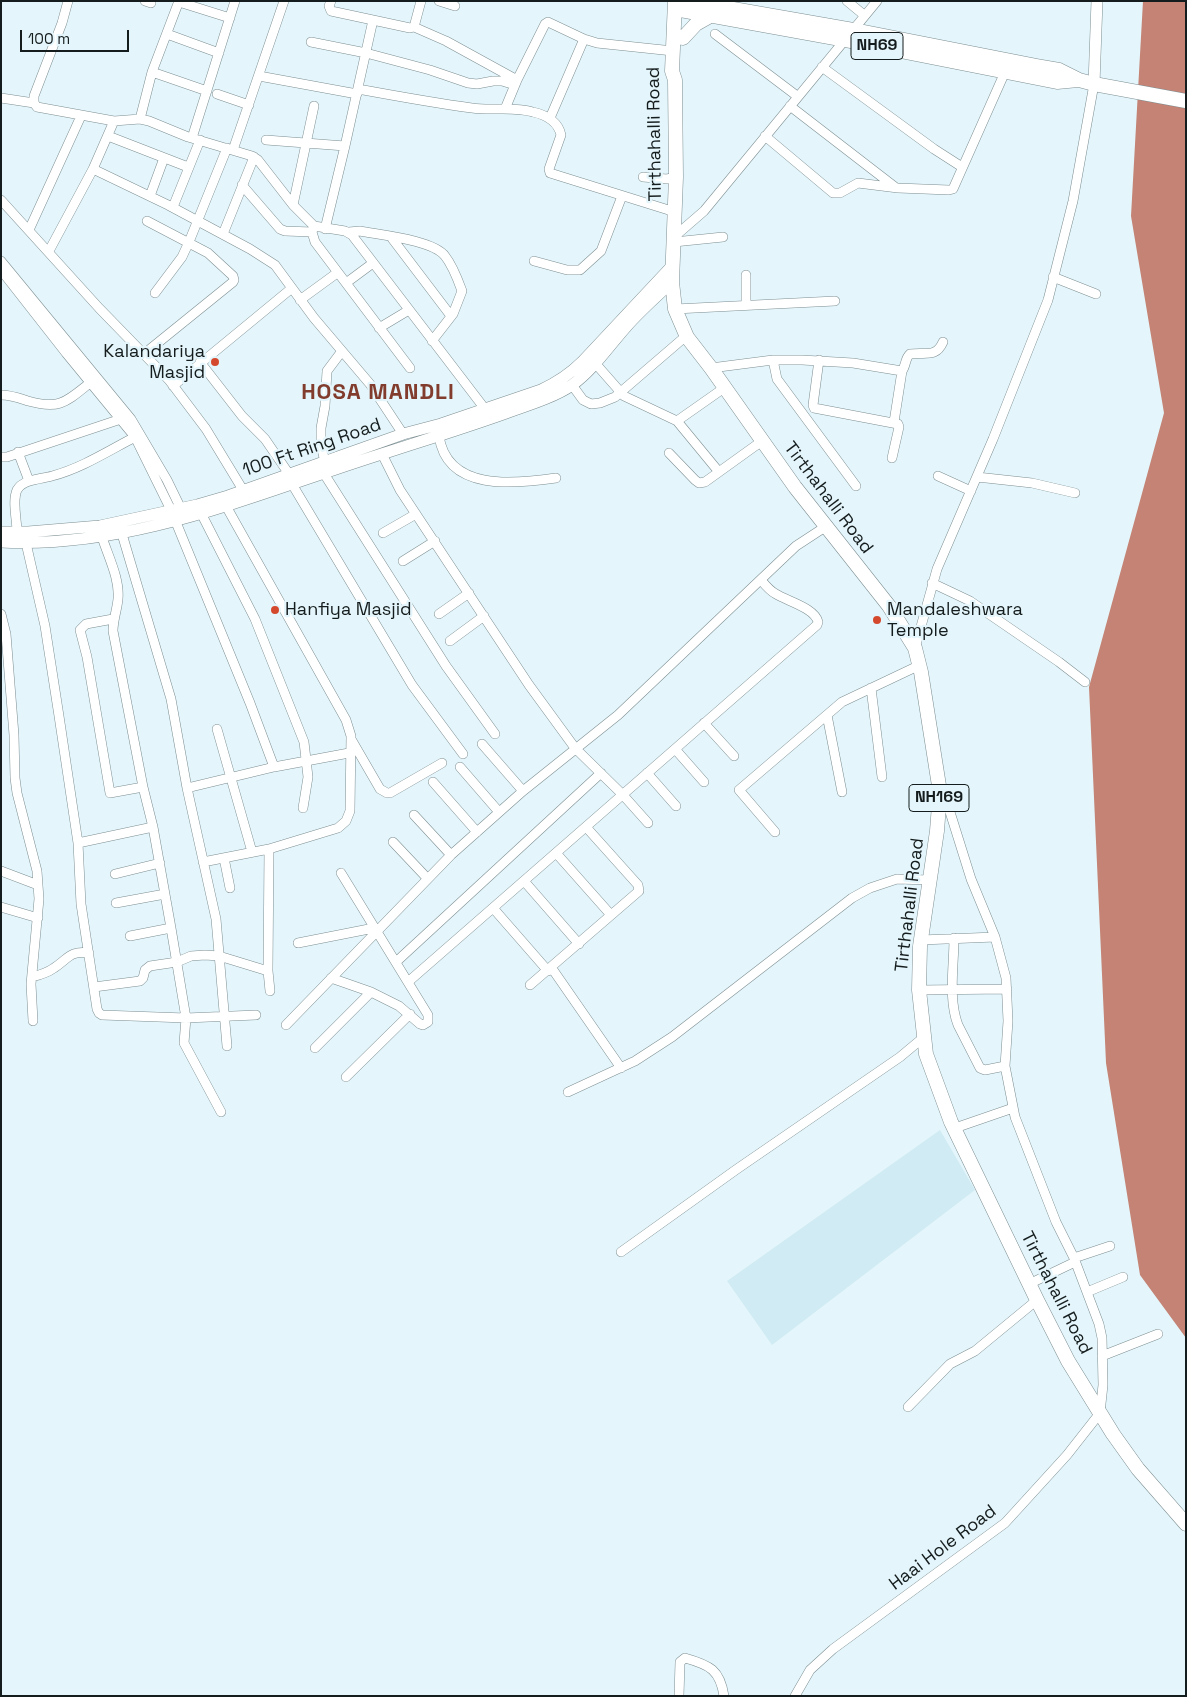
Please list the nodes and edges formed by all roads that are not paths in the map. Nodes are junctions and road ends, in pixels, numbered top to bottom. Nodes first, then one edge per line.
1 (68, 1) edge
2 (235, 1) edge
3 (284, 1) edge
4 (331, 1) edge
5 (421, 1) edge
6 (439, 1) edge
7 (848, 1) edge
8 (877, 1) edge
9 (1097, 1) edge
10 (179, 2) edge
11 (681, 5) edge
12 (455, 6) dead end
13 (706, 7) edge
14 (864, 15) junction
15 (230, 18) junction
16 (373, 20) junction
17 (414, 27) junction
18 (167, 34) junction
19 (715, 34) dead end
20 (849, 35) junction
21 (683, 38) junction
22 (584, 39) junction
23 (311, 42) dead end
24 (673, 51) junction
25 (219, 53) junction
26 (366, 54) junction
27 (822, 67) junction
28 (152, 72) junction
29 (1005, 72) junction
30 (259, 76) junction
31 (675, 80) junction
32 (1079, 80) junction
33 (516, 83) junction
34 (1099, 84) junction
35 (207, 91) junction
36 (358, 92) junction
37 (216, 94) dead end
38 (797, 96) junction
39 (1, 98) edge
40 (1186, 101) edge
41 (34, 103) junction
42 (249, 105) junction
43 (314, 106) dead end
44 (790, 106) junction
45 (505, 108) junction
46 (81, 116) junction
47 (550, 118) junction
48 (140, 119) junction
49 (114, 121) junction
50 (108, 136) junction
51 (765, 136) junction
52 (196, 139) junction
53 (266, 140) dead end
54 (307, 142) junction
55 (346, 146) junction
56 (230, 149) junction
57 (254, 157) junction
58 (164, 158) junction
59 (188, 167) junction
60 (962, 167) junction
61 (93, 169) junction
62 (643, 177) dead end
63 (676, 177) junction
64 (242, 185) junction
65 (895, 187) junction
66 (150, 196) junction
67 (622, 196) junction
68 (1, 200) edge
69 (293, 204) junction
70 (173, 208) junction
71 (675, 212) junction
72 (198, 220) junction
73 (147, 221) dead end
74 (313, 229) junction
75 (325, 229) junction
76 (29, 230) junction
77 (349, 232) junction
78 (223, 234) junction
79 (391, 237) junction
80 (723, 237) dead end
81 (674, 239) junction
82 (189, 242) junction
83 (49, 251) junction
84 (1, 261) edge
85 (534, 261) dead end
86 (372, 263) junction
87 (671, 267) junction
88 (1, 270) edge
89 (337, 273) junction
90 (746, 276) dead end
91 (1054, 277) junction
92 (672, 282) junction
93 (346, 284) junction
94 (292, 288) junction
95 (155, 293) dead end
96 (1096, 294) dead end
97 (300, 300) junction
98 (835, 301) dead end
99 (746, 305) junction
100 (676, 309) junction
101 (409, 310) junction
102 (451, 316) junction
103 (379, 328) junction
104 (686, 336) junction
105 (432, 341) junction
106 (943, 342) dead end
107 (342, 351) junction
108 (144, 354) junction
109 (773, 360) junction
110 (819, 360) junction
111 (200, 362) junction
112 (595, 363) junction
113 (410, 368) dead end
114 (711, 368) junction
115 (902, 371) junction
116 (91, 382) junction
117 (572, 385) junction
118 (173, 386) junction
119 (724, 388) junction
120 (620, 392) junction
121 (1, 395) edge
122 (485, 409) junction
123 (121, 418) junction
124 (676, 421) junction
125 (894, 422) junction
126 (403, 434) junction
127 (135, 436) junction
128 (438, 436) junction
129 (762, 441) junction
130 (18, 452) junction
131 (669, 452) dead end
132 (382, 454) junction
133 (1, 457) edge
134 (892, 458) dead end
135 (324, 467) junction
136 (719, 472) junction
137 (938, 476) dead end
138 (977, 477) junction
139 (556, 478) dead end
140 (290, 479) junction
141 (29, 481) junction
142 (856, 486) dead end
143 (243, 490) junction
144 (971, 491) junction
145 (1075, 492) dead end
146 (226, 506) junction
147 (201, 513) junction
148 (178, 514) junction
149 (416, 514) junction
150 (825, 527) junction
151 (1, 532) edge
152 (18, 532) junction
153 (383, 533) dead end
154 (122, 534) junction
155 (102, 537) junction
156 (435, 541) junction
157 (1, 542) edge
158 (26, 543) junction
159 (403, 561) dead end
160 (761, 580) junction
161 (932, 583) junction
162 (469, 593) junction
163 (1, 614) edge
164 (439, 614) dead end
165 (484, 616) junction
166 (113, 619) junction
167 (450, 641) dead end
168 (916, 648) junction
169 (920, 665) junction
170 (1085, 682) dead end
171 (871, 688) junction
172 (828, 715) junction
173 (704, 723) junction
174 (217, 729) dead end
175 (495, 734) dead end
176 (351, 739) junction
177 (482, 744) dead end
178 (576, 748) junction
179 (675, 749) junction
180 (349, 753) junction
181 (463, 754) dead end
182 (734, 756) dead end
183 (307, 760) junction
184 (442, 763) dead end
185 (460, 767) dead end
186 (274, 768) junction
187 (601, 773) junction
188 (647, 773) junction
189 (882, 777) dead end
190 (231, 778) junction
191 (433, 782) dead end
192 (704, 782) dead end
193 (143, 787) junction
194 (187, 788) junction
195 (523, 791) junction
196 (842, 792) dead end
197 (940, 792) junction
198 (623, 794) junction
199 (676, 806) dead end
200 (303, 808) dead end
201 (499, 812) junction
202 (414, 815) dead end
203 (648, 823) dead end
204 (153, 827) junction
205 (586, 827) junction
206 (477, 832) junction
207 (775, 832) dead end
208 (393, 842) dead end
209 (78, 843) junction
210 (269, 849) junction
211 (252, 852) junction
212 (556, 853) junction
213 (451, 855) junction
214 (224, 858) junction
215 (204, 862) junction
216 (160, 863) junction
217 (1, 871) edge
218 (341, 872) dead end
219 (115, 874) dead end
220 (427, 878) junction
221 (929, 880) junction
222 (524, 881) junction
223 (38, 885) junction
224 (230, 888) dead end
225 (165, 894) junction
226 (116, 903) dead end
227 (1, 907) edge
228 (493, 908) junction
229 (612, 915) junction
230 (38, 918) junction
231 (171, 928) junction
232 (375, 929) junction
233 (130, 936) dead end
234 (995, 937) junction
235 (954, 938) junction
236 (921, 940) junction
237 (298, 943) dead end
238 (579, 944) junction
239 (89, 953) junction
240 (219, 956) junction
241 (177, 962) junction
242 (396, 962) junction
243 (549, 969) junction
244 (268, 972) junction
245 (32, 977) junction
246 (331, 978) junction
247 (408, 982) junction
248 (530, 985) dead end
249 (94, 987) junction
250 (953, 989) junction
251 (1007, 989) junction
252 (919, 990) junction
253 (270, 992) dead end
254 (372, 992) junction
255 (410, 1014) junction
256 (256, 1015) dead end
257 (225, 1017) junction
258 (186, 1018) junction
259 (33, 1021) dead end
260 (286, 1025) dead end
261 (924, 1037) junction
262 (227, 1046) dead end
263 (315, 1048) dead end
264 (1005, 1066) junction
265 (621, 1068) junction
266 (346, 1077) dead end
267 (568, 1092) dead end
268 (1013, 1108) junction
269 (221, 1112) dead end
270 (955, 1128) junction
271 (1110, 1246) dead end
272 (621, 1252) dead end
273 (1074, 1260) junction
274 (1123, 1277) dead end
275 (1029, 1284) junction
276 (1087, 1292) junction
277 (1037, 1300) junction
278 (1158, 1334) dead end
279 (1102, 1356) junction
280 (908, 1407) dead end
281 (1100, 1413) junction
282 (1186, 1524) edge
283 (678, 1696) edge
284 (724, 1696) edge
285 (795, 1696) edge

1 - 41 street
2 - 15 street
3 - 30 street
4 - 16 street
5 - 17 street
6 - 12 street
7 - 14 street
8 - 14 street
9 - 34 main road
10 - 15 street
10 - 18 street
11 - 13 highway, NH69
11 - 21 highway, NH169
11 - 24 highway, Tirthahalli Road / NH169
13 - 20 highway, NH69
13 - 21 highway
14 - 20 street
15 - 25 street
16 - 17 street
16 - 26 street
17 - 33 street
18 - 25 street
18 - 28 street
19 - 38 street
20 - 27 street
20 - 29 highway, NH69
20 - 32 highway, NH69
21 - 31 highway, NH169
22 - 24 street
22 - 33 street
22 - 47 street
23 - 26 street
24 - 31 highway, Tirthahalli Road / NH169
25 - 35 street
26 - 33 street
26 - 36 street
27 - 38 street
27 - 60 street
28 - 35 street
28 - 48 street
29 - 32 highway, NH69
29 - 60 street
30 - 36 street
30 - 42 street
31 - 63 highway, Tirthahalli Road / NH169
32 - 34 highway, NH69
33 - 45 street
34 - 40 highway, NH69
34 - 91 street
35 - 52 street
36 - 45 street
36 - 55 street
37 - 42 street
38 - 44 street
39 - 41 street
41 - 46 street
42 - 56 street
43 - 54 street
44 - 51 street
44 - 65 street
45 - 47 street
46 - 49 street
46 - 76 street
47 - 67 street
48 - 49 street
48 - 52 street
49 - 50 street
50 - 58 street
50 - 61 street
51 - 65 street
51 - 81 street
52 - 56 street
52 - 59 street
53 - 54 street
54 - 55 street
54 - 69 street
55 - 75 street
56 - 57 street
56 - 72 street
57 - 64 street
57 - 69 street
58 - 59 street
58 - 66 street
59 - 70 street
60 - 65 street
61 - 66 street
61 - 83 street
62 - 63 street
63 - 71 highway, Tirthahalli Road / NH169
64 - 74 street
64 - 78 street
66 - 70 street
67 - 71 street
67 - 85 street
68 - 76 street
69 - 74 street
70 - 72 street
71 - 81 highway, Tirthahalli Road / NH169
72 - 78 street
72 - 82 street
73 - 82 street
74 - 75 street
74 - 89 street
75 - 77 street
76 - 83 street
77 - 79 street
77 - 86 street
78 - 94 street
79 - 102 street
79 - 102 street
80 - 81 street
81 - 87 highway, Tirthahalli Road / NH169
82 - 95 street
82 - 108 street
83 - 108 street
84 - 148 street
86 - 93 street
86 - 101 street
87 - 92 highway, Tirthahalli Road / NH169
87 - 122 main road, 100 Ft Ring Road
88 - 116 street
89 - 93 street
89 - 97 street
90 - 99 street
91 - 96 street
91 - 138 street
92 - 100 highway, Tirthahalli Road / NH169
92 - 112 main road, 100 Ft Ring Road
93 - 103 street
94 - 97 street
94 - 111 street
97 - 107 street
98 - 99 street
99 - 100 street
100 - 104 highway, Tirthahalli Road / NH169
101 - 103 street
101 - 105 street
102 - 105 street
103 - 113 street
104 - 114 highway, Tirthahalli Road / NH169
104 - 120 street
105 - 122 street
106 - 115 street
107 - 126 street
107 - 135 street
108 - 118 street
109 - 110 street
109 - 114 street
109 - 142 street
110 - 115 street
110 - 125 street
111 - 118 street
111 - 140 street
112 - 117 main road, 100 Ft Ring Road
112 - 120 street
114 - 119 highway, Tirthahalli Road / NH169
115 - 125 street
116 - 121 street
116 - 123 street
117 - 120 street
117 - 128 main road, 100 Ft Ring Road
118 - 143 street
119 - 124 street
119 - 129 highway, Tirthahalli Road / NH169
120 - 124 street
122 - 126 main road, 100 Ft Ring Road
123 - 127 street
123 - 130 street
124 - 136 street
125 - 134 street
126 - 135 main road, 100 Ft Ring Road
127 - 141 street
127 - 148 street
128 - 132 main road, 100 Ft Ring Road
128 - 139 street
129 - 136 street
129 - 150 highway, Tirthahalli Road / NH169
130 - 133 street
130 - 141 street
131 - 136 street
132 - 135 main road, 100 Ft Ring Road
132 - 149 street
135 - 140 main road, 100 Ft Ring Road
135 - 175 street
137 - 144 street
138 - 144 street
138 - 145 street
140 - 143 main road, 100 Ft Ring Road
140 - 146 main road, 100 Ft Ring Road
140 - 181 street
141 - 152 street
143 - 148 main road, 100 Ft Ring Road
144 - 161 street
146 - 147 main road, 100 Ft Ring Road
146 - 176 street
147 - 148 main road, 100 Ft Ring Road
147 - 183 street
148 - 152 main road, 100 Ft Ring Road
148 - 154 main road, 100 Ft Ring Road
148 - 186 street
149 - 153 street
149 - 156 street
150 - 160 street
150 - 168 highway, Tirthahalli Road / NH169
151 - 152 main road, 100 Ft Ring Road
154 - 155 main road, 100 Ft Ring Road
154 - 194 street
155 - 158 main road, 100 Ft Ring Road
155 - 166 street
156 - 159 street
156 - 162 street
157 - 158 main road, 100 Ft Ring Road
158 - 209 street
160 - 173 street
160 - 178 street
161 - 168 street
161 - 170 street
162 - 164 street
162 - 165 street
163 - 223 street
165 - 167 street
165 - 178 street
166 - 193 street
166 - 193 street
168 - 169 highway, Tirthahalli Road / NH169
169 - 171 street
169 - 197 highway, Tirthahalli Road / NH169
171 - 172 street
171 - 189 street
172 - 196 street
172 - 207 street
173 - 179 street
173 - 182 street
174 - 190 street
176 - 180 street
176 - 184 street
177 - 195 street
178 - 187 street
178 - 195 street
179 - 188 street
179 - 192 street
180 - 183 street
180 - 210 street
183 - 186 street
183 - 200 street
185 - 201 street
186 - 190 street
187 - 198 street
187 - 242 street
188 - 198 street
188 - 199 street
190 - 194 street
190 - 211 street
191 - 206 street
193 - 204 street
194 - 215 street
195 - 201 street
197 - 221 highway, Tirthahalli Road / NH169
197 - 234 street
198 - 203 street
198 - 205 street
201 - 206 street
202 - 213 street
204 - 209 street
204 - 216 street
205 - 212 street
205 - 229 street
206 - 213 street
208 - 220 street
209 - 239 street
210 - 211 street
210 - 244 street
211 - 214 street
212 - 222 street
212 - 229 street
213 - 220 street
214 - 215 street
214 - 224 street
215 - 240 street
216 - 219 street
216 - 225 street
217 - 223 street
218 - 232 street
220 - 232 street
221 - 236 highway, Tirthahalli Road / NH169
221 - 265 street
222 - 228 street
222 - 238 street
223 - 230 street
225 - 226 street
225 - 231 street
227 - 230 street
228 - 243 street
228 - 247 street
229 - 238 street
230 - 245 street
231 - 233 street
231 - 241 street
232 - 237 street
232 - 242 street
232 - 246 street
234 - 235 street
234 - 251 street
235 - 236 street
235 - 250 street
236 - 252 highway, Tirthahalli Road / NH169
238 - 243 street
239 - 245 street
239 - 249 street
240 - 241 street
240 - 244 street
240 - 257 street
241 - 249 street
241 - 258 street
242 - 247 street
243 - 248 street
243 - 265 street
244 - 253 street
245 - 259 street
246 - 254 street
246 - 260 street
247 - 255 street
249 - 258 street
250 - 251 street
250 - 252 street
250 - 264 street
251 - 264 street
252 - 261 highway, Tirthahalli Road / NH169
254 - 255 street
254 - 263 street
255 - 266 street
256 - 257 street
257 - 258 street
257 - 262 street
258 - 269 street
261 - 270 highway, Tirthahalli Road / NH169
261 - 272 street
264 - 268 street
265 - 267 street
268 - 270 street
268 - 273 street
270 - 275 highway, Tirthahalli Road / NH169
271 - 273 street
273 - 275 street
273 - 276 street
274 - 276 street
275 - 277 highway, Tirthahalli Road / NH169
276 - 279 street
277 - 280 street
277 - 281 highway, Tirthahalli Road / NH169
278 - 279 street
279 - 281 street
281 - 282 highway, Tirthahalli Road / NH169
281 - 285 street, Haai Hole Road
283 - 284 street

